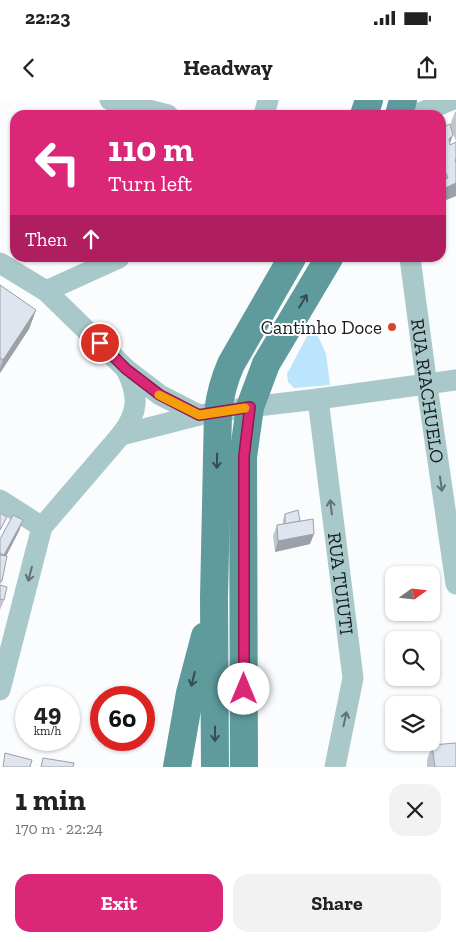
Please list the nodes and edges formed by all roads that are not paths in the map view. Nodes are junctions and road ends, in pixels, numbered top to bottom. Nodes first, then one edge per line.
1 (110, 100) edge
2 (451, 100) edge
3 (149, 110) edge
4 (427, 110) edge
5 (109, 262) edge
6 (290, 262) edge
7 (327, 262) edge
8 (411, 262) edge
9 (0, 263) edge
10 (46, 290) junction
11 (264, 368) junction
12 (126, 369) junction
13 (456, 380) edge
14 (426, 384) junction
15 (318, 399) junction
16 (287, 403) junction
17 (250, 407) junction
18 (208, 414) junction
19 (122, 435) junction
20 (0, 500) edge
21 (42, 527) junction
22 (456, 584) edge
23 (214, 598) junction
24 (0, 690) edge
25 (177, 767) edge
26 (215, 767) edge
27 (244, 767) edge
28 (335, 767) edge

1 - 3 street
2 - 4 street
5 - 10 street
6 - 18 main road
11 -> 7 main road
8 - 14 street, RUA RIACHUELO
9 - 10 street
10 - 12 street
11 - 16 street
11 - 17 main road
12 - 18 street
12 - 19 street
13 - 14 street
14 - 15 street
14 -> 22 street, RUA RIACHUELO
15 - 16 street
28 -> 15 street, RUA TUIUTI
16 - 17 street
17 - 18 street
17 - 27 main road
18 - 19 street
18 -> 23 main road
19 - 21 street
20 - 21 street
21 -> 24 street
23 -> 25 main road
23 -> 26 main road

